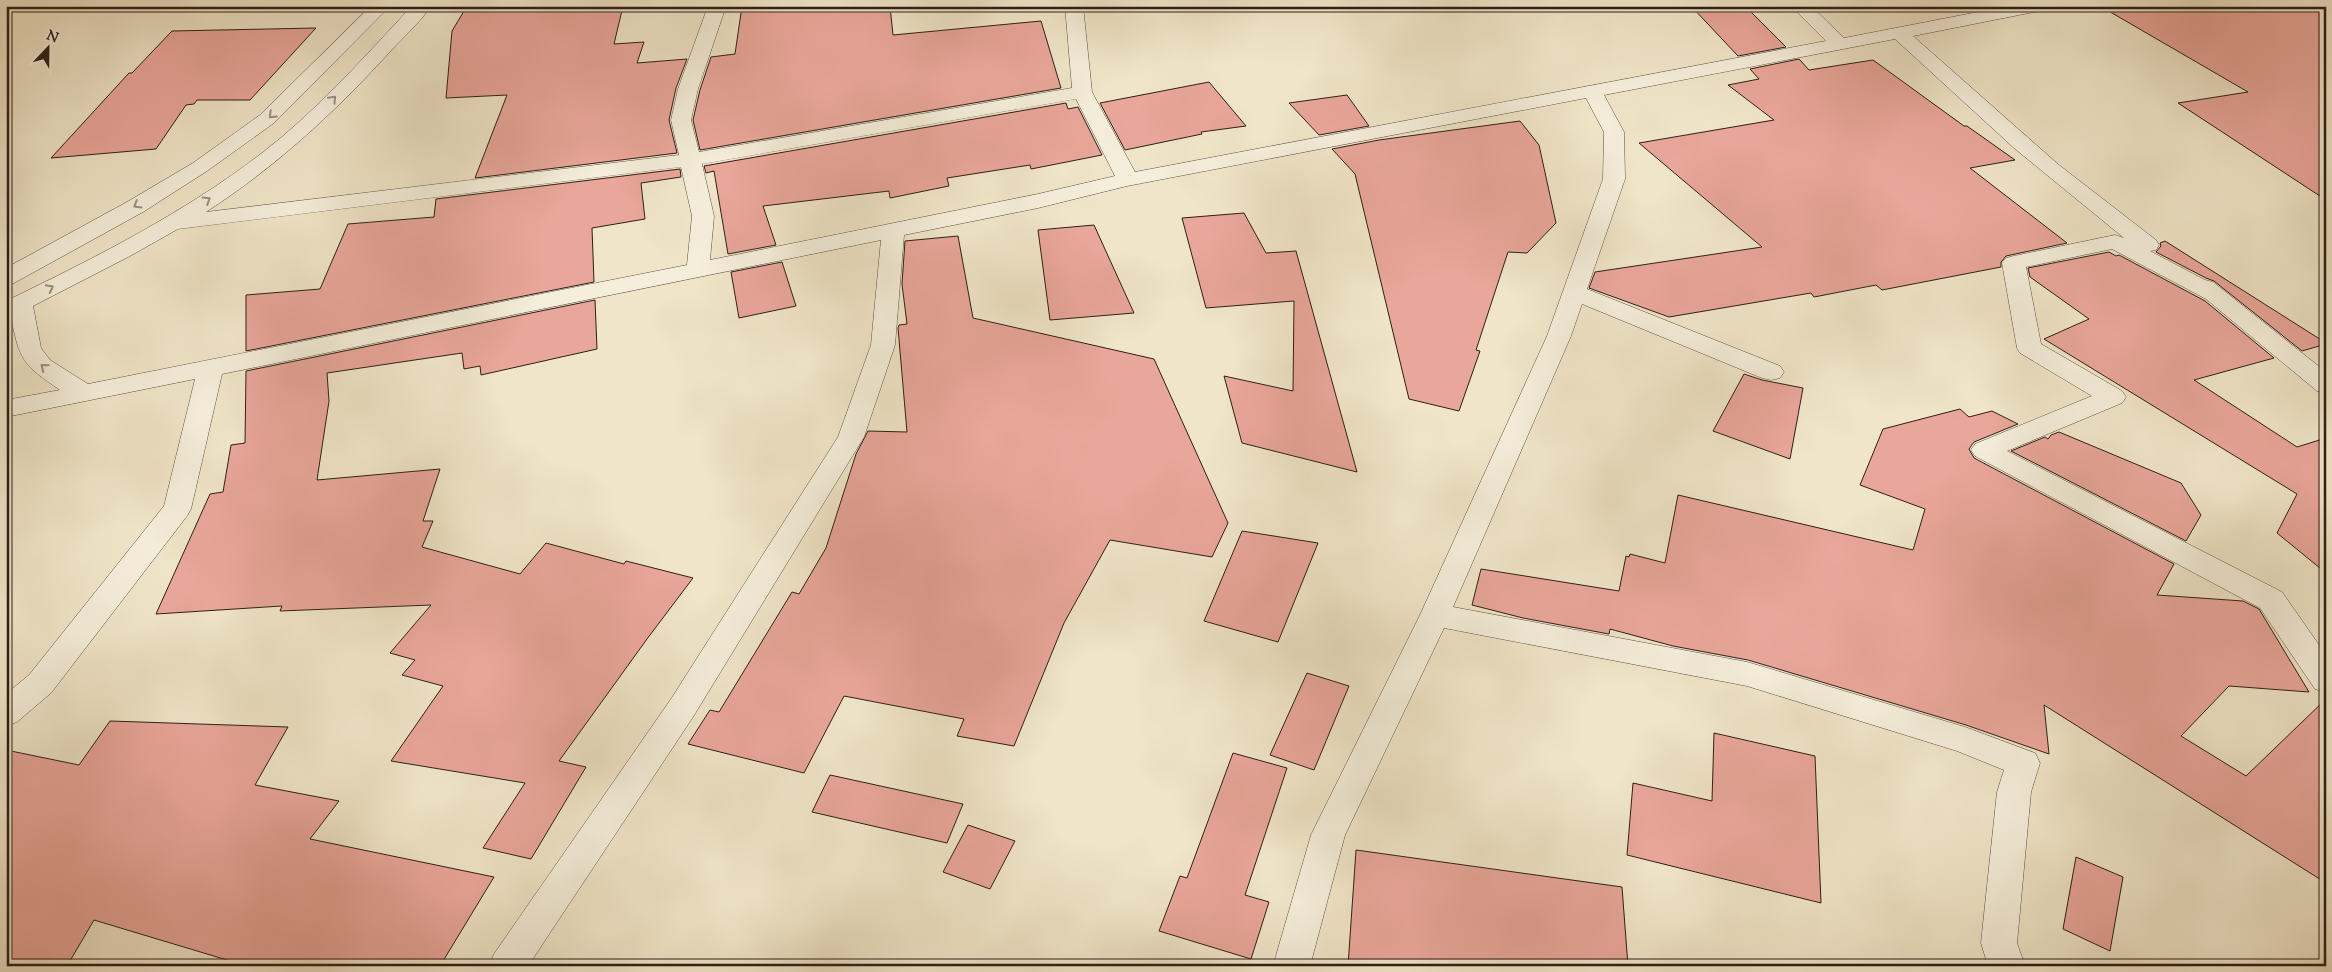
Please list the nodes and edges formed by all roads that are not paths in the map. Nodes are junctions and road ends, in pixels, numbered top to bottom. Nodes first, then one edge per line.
1 (381, 6) edge
2 (422, 6) edge
3 (717, 6) edge
4 (1074, 6) edge
5 (1800, 6) edge
6 (2039, 6) edge
7 (1900, 34) junction
8 (1841, 44) junction
9 (337, 50) junction
10 (379, 51) junction
11 (1592, 90) junction
12 (1082, 92) junction
13 (688, 160) junction
14 (1127, 180) junction
15 (171, 223) junction
16 (893, 229) junction
17 (698, 269) junction
18 (6, 278) edge
19 (1575, 293) junction
20 (2219, 297) junction
21 (14, 306) edge
22 (210, 369) junction
23 (1771, 372) dead end
24 (2326, 385) edge
25 (85, 394) junction
26 (6, 409) edge
27 (1435, 615) junction
28 (2326, 680) edge
29 (6, 713) edge
30 (507, 966) edge
31 (1291, 966) edge
32 (2006, 966) edge

1 - 9 street
2 - 10 street
3 - 13 street
4 - 12 street
5 - 8 street
6 - 7 street
7 - 8 street
7 - 20 street
8 - 11 street
9 - 10 street
9 -> 18 street
15 -> 10 street
11 - 14 street
11 - 19 street
12 - 13 street
12 - 14 street
13 - 15 street
13 - 17 street
14 - 16 street
21 -> 15 street
16 - 17 street
16 - 30 street
17 - 22 street
19 - 23 street
19 - 27 street
20 - 24 street
20 - 28 street
25 -> 21 street
22 - 25 street
22 - 29 street
25 - 26 street
27 - 31 street
27 - 32 street

